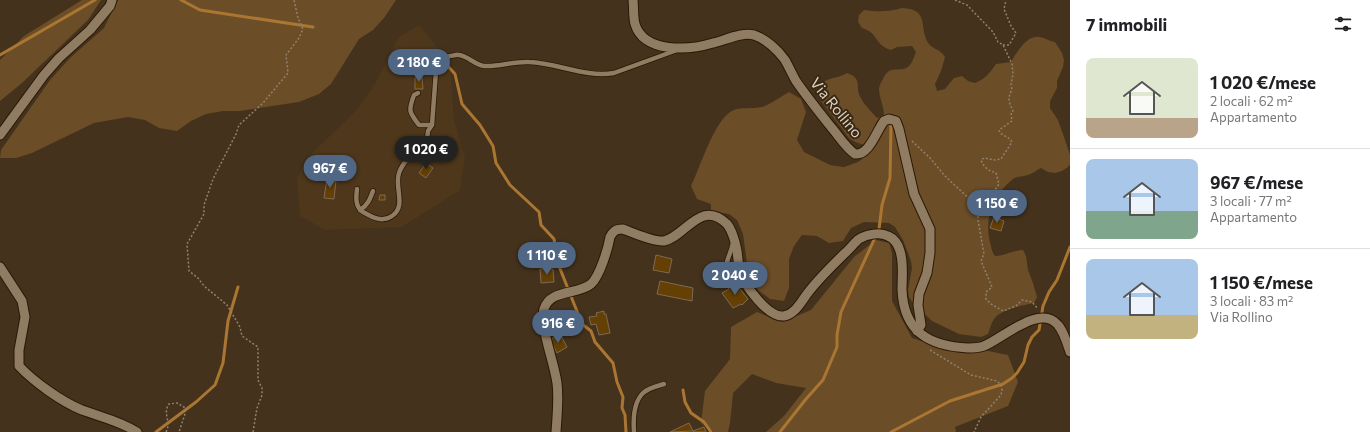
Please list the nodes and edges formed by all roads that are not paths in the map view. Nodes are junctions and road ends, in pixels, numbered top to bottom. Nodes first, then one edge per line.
1 (112, 0) edge
2 (634, 0) edge
3 (683, 48) junction
4 (418, 92) dead end
5 (432, 125) junction
6 (0, 136) edge
7 (357, 189) dead end
8 (373, 191) dead end
9 (360, 210) junction
10 (734, 239) junction
11 (0, 267) edge
12 (728, 280) dead end
13 (917, 331) junction
14 (1070, 352) edge
15 (664, 384) dead end
16 (137, 432) edge
17 (556, 432) edge
18 (634, 432) edge

1 - 6 street
2 - 3 street, Via Rollino
3 - 5 lane, Via Rollino
3 - 13 street, Via Rollino
4 - 5 lane
5 - 9 lane, Via Rollino
7 - 9 lane
8 - 9 lane
10 - 12 lane
10 - 13 street
10 - 17 street
11 - 16 street
13 - 14 street
15 - 18 lane

